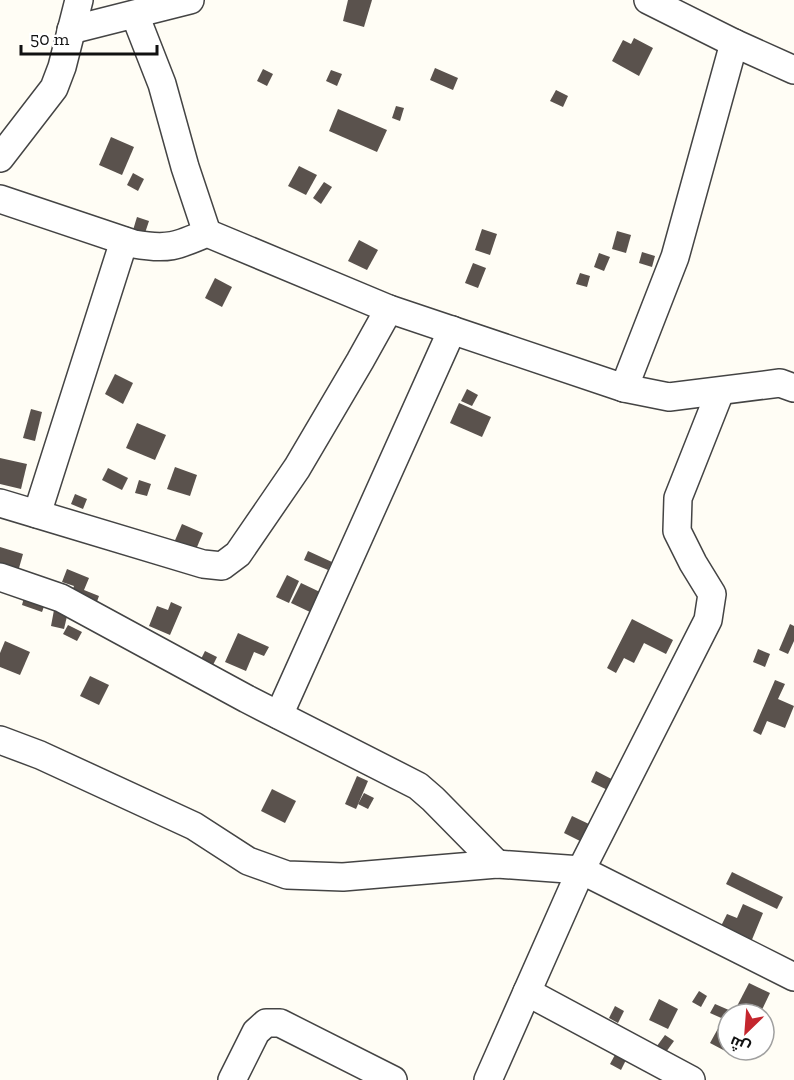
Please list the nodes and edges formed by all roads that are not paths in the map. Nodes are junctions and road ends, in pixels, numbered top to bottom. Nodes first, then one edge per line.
1 (79, 0) edge
2 (190, 0) edge
3 (648, 0) edge
4 (135, 15) junction
5 (71, 30) junction
6 (734, 43) junction
7 (794, 70) edge
8 (0, 158) edge
9 (0, 199) edge
10 (207, 233) junction
11 (124, 240) junction
12 (389, 309) junction
13 (452, 330) junction
14 (624, 388) junction
15 (794, 388) edge
16 (720, 392) junction
17 (0, 503) edge
18 (37, 514) junction
19 (0, 577) edge
20 (279, 715) junction
21 (0, 740) edge
22 (497, 864) junction
23 (581, 870) junction
24 (794, 976) edge
25 (527, 992) junction
26 (232, 1080) edge
27 (393, 1080) edge
28 (488, 1080) edge
29 (691, 1080) edge

1 - 5 street
2 - 4 street
3 - 6 street
4 - 5 street
4 - 10 street
5 - 8 street
6 - 7 street
6 - 14 street
9 - 11 street
10 - 11 street
10 - 12 street
11 - 18 street
12 - 13 street
12 - 18 street
13 - 14 street
13 - 20 street
14 - 16 street
15 - 16 street
16 - 23 street
17 - 18 street
19 - 20 street
20 - 22 street
21 - 22 street
22 - 23 street
23 - 24 street
23 - 25 street
25 - 28 street
25 - 29 street
26 - 27 street

